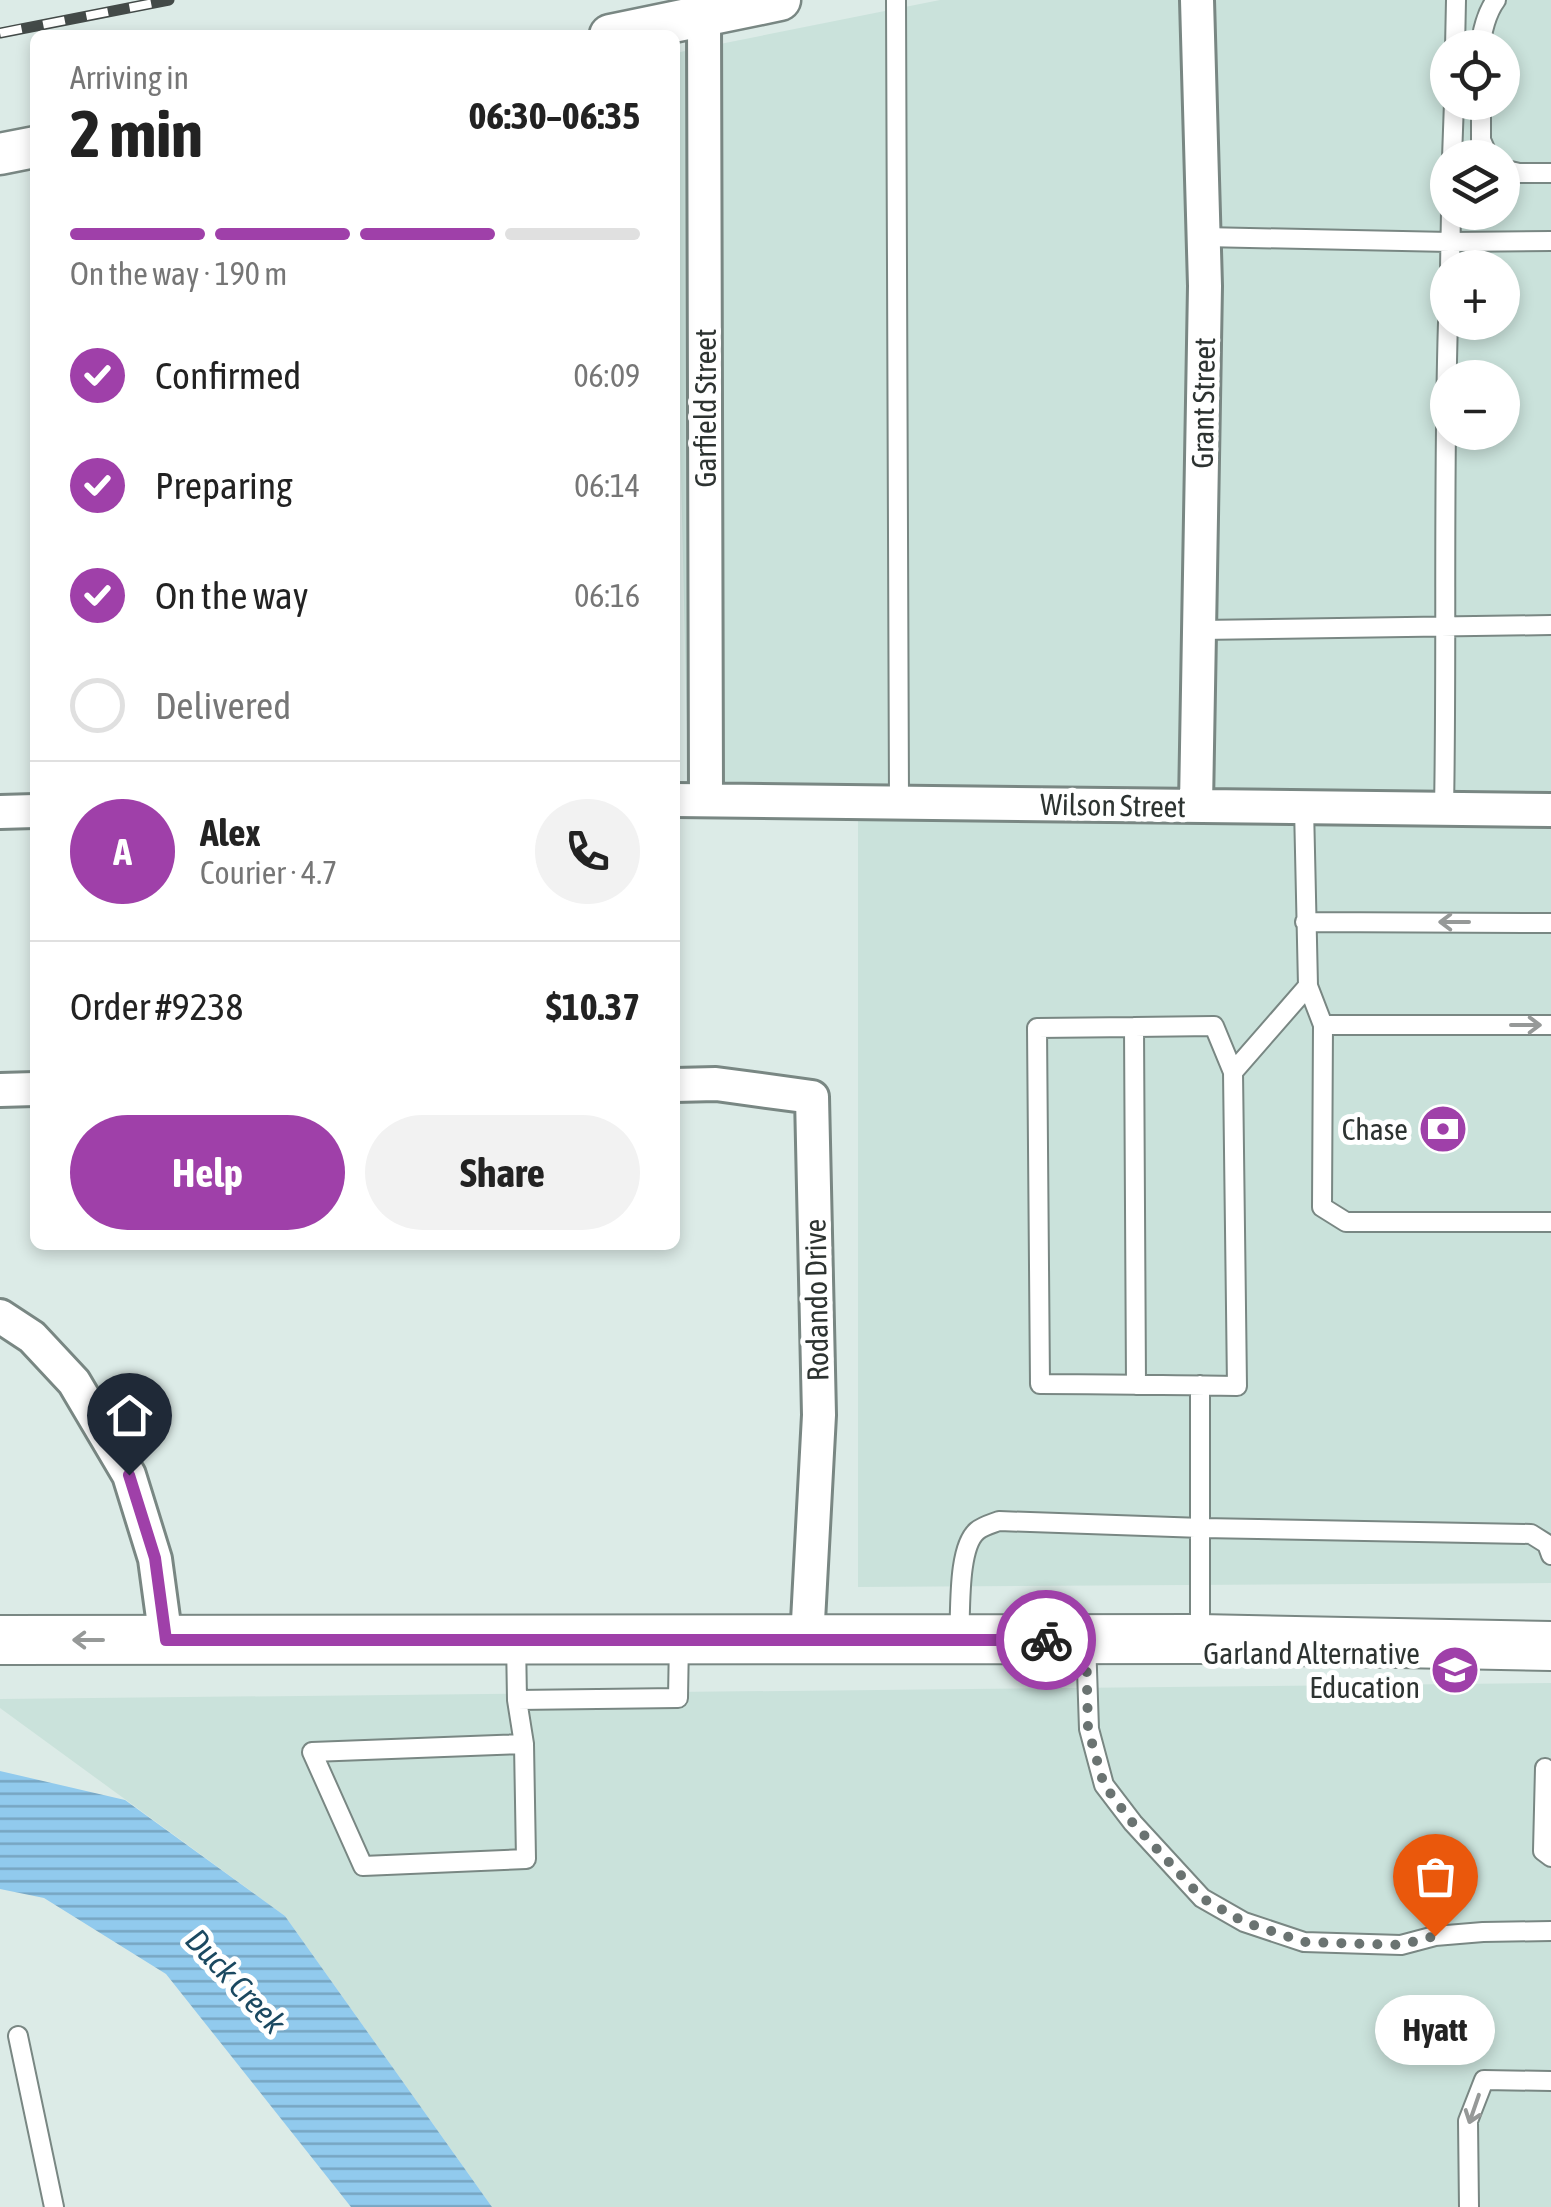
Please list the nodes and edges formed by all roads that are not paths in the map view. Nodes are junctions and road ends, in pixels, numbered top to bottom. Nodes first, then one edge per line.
1 (780, 0) edge
2 (896, 0) edge
3 (1197, 0) edge
4 (1456, 0) edge
5 (1496, 0) edge
6 (704, 16) junction
7 (635, 30) edge
8 (1455, 30) edge
9 (1485, 30) edge
10 (30, 148) edge
11 (0, 154) edge
12 (1520, 173) edge
13 (1551, 173) edge
14 (1450, 230) edge
15 (1204, 237) junction
16 (1551, 241) edge
17 (1450, 242) junction
18 (1450, 250) edge
19 (1447, 340) edge
20 (1551, 626) edge
21 (1447, 628) junction
22 (1199, 630) junction
23 (691, 799) edge
24 (899, 802) junction
25 (1196, 806) junction
26 (1304, 807) junction
27 (1444, 808) junction
28 (1551, 810) edge
29 (30, 811) edge
30 (0, 812) edge
31 (1306, 922) junction
32 (1551, 923) edge
33 (1308, 986) junction
34 (1323, 1025) junction
35 (1551, 1025) edge
36 (1134, 1027) junction
37 (1233, 1072) junction
38 (680, 1084) edge
39 (0, 1090) edge
40 (30, 1090) edge
41 (1551, 1222) edge
42 (0, 1316) edge
43 (1136, 1385) junction
44 (1200, 1386) junction
45 (1202, 1528) junction
46 (1551, 1555) edge
47 (1551, 1626) edge
48 (1200, 1639) junction
49 (14, 1640) edge
50 (166, 1640) junction
51 (516, 1640) junction
52 (679, 1640) junction
53 (807, 1640) junction
54 (959, 1640) junction
55 (1086, 1640) junction
56 (1551, 1646) edge
57 (517, 1700) junction
58 (524, 1744) junction
59 (1545, 1768) dead end
60 (1551, 1857) edge
61 (1551, 1931) edge
62 (18, 2036) dead end
63 (1551, 2081) edge
64 (54, 2207) edge
65 (1469, 2207) edge

1 - 6 street
2 - 24 lane
3 - 15 street, Grant Street
4 - 8 lane
5 - 9 lane
6 - 7 street
6 - 23 street, Garfield Street
10 - 11 street
12 - 13 lane
14 - 17 lane
15 - 17 lane
15 - 22 street, Grant Street
16 - 17 lane
17 - 18 lane
19 - 21 lane
20 - 21 lane
21 - 22 lane
21 - 27 lane
22 - 25 street, Grant Street
23 - 24 street, Wilson Street
24 - 25 street, Wilson Street
25 - 26 street, Wilson Street
26 - 27 street, Wilson Street
26 - 31 lane
27 - 28 street, Wilson Street
29 - 30 street
32 -> 31 lane
31 - 33 lane
33 - 34 lane
33 - 37 lane
34 -> 35 lane
34 - 41 lane
36 - 37 lane
36 - 43 lane
36 - 43 lane
37 - 44 lane
38 - 53 street, Rodando Drive
39 - 40 street
42 - 50 street
43 - 44 lane
44 - 45 lane
45 - 46 lane
45 - 48 lane
45 - 54 lane
47 - 56 lane
48 - 55 main road
48 - 56 main road
50 -> 49 main road
50 - 51 main road
51 - 52 main road
51 - 57 lane
52 - 53 main road
52 - 57 lane
53 - 54 main road
54 - 55 main road
55 - 61 lane
57 - 58 lane
58 - 58 lane
59 - 60 lane
62 - 64 lane
63 -> 65 lane

